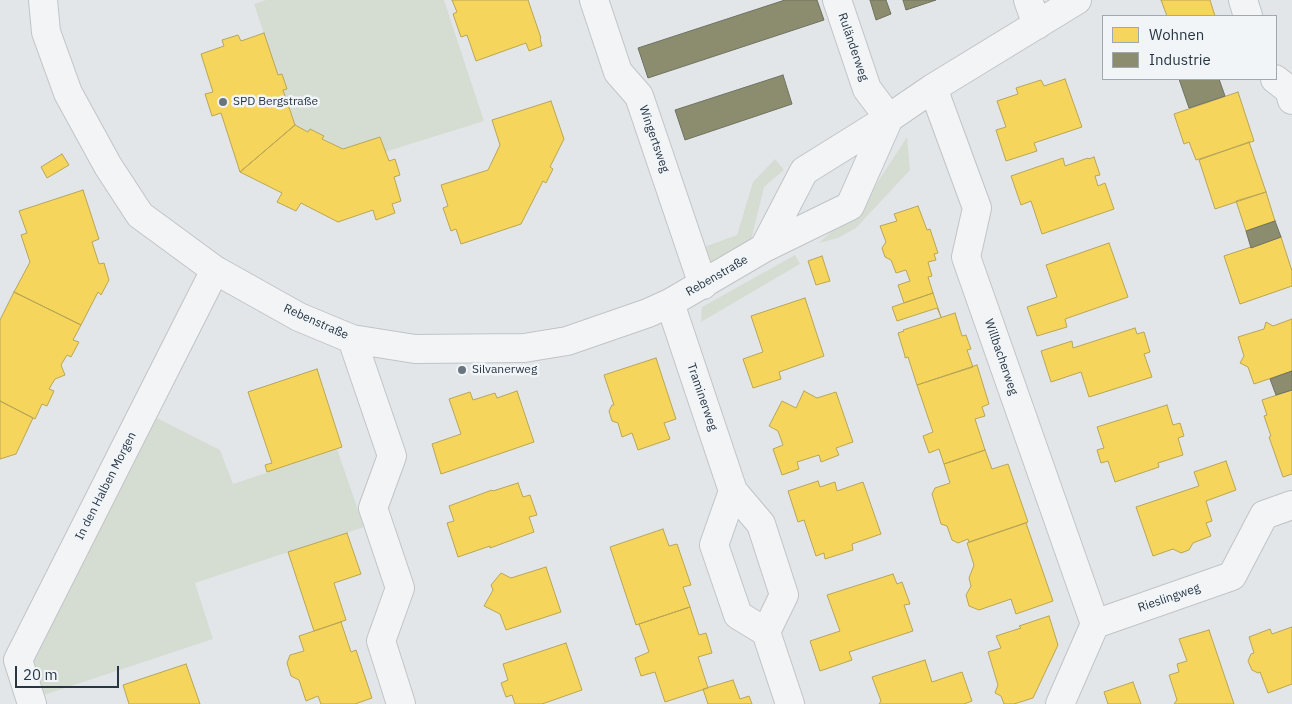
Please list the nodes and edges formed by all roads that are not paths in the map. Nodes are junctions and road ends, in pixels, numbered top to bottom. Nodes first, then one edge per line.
1 (43, 0) edge
2 (594, 0) edge
3 (837, 0) edge
4 (1077, 0) edge
5 (1243, 0) edge
6 (1032, 12) edge
7 (1248, 15) edge
8 (1276, 80) edge
9 (933, 88) junction
10 (1292, 100) edge
11 (889, 118) junction
12 (764, 248) junction
13 (215, 270) junction
14 (703, 285) junction
15 (670, 303) junction
16 (352, 339) junction
17 (733, 491) junction
18 (1292, 505) edge
19 (1095, 624) junction
20 (766, 632) junction
21 (32, 704) edge
22 (402, 704) edge
23 (790, 704) edge
24 (1060, 704) edge

1 - 13 street, Rebenstraße
2 - 14 street, Wingertsweg
3 - 11 street, Ruländerweg
4 - 6 street
5 - 7 street
6 - 9 street
8 - 10 street
9 - 11 street
9 - 19 street, Willbacherweg
11 - 12 street
11 - 12 street, Rebenstraße
12 - 14 street, Rebenstraße
13 - 16 street, Rebenstraße
13 - 21 street, In den Halben Morgen
14 - 15 street, Rebenstraße
15 - 16 street, Rebenstraße
15 - 17 street, Traminerweg
16 - 22 street
17 - 20 street, Traminerweg
17 - 20 street
18 - 19 street, Rieslingweg
19 - 24 street
20 - 23 street

